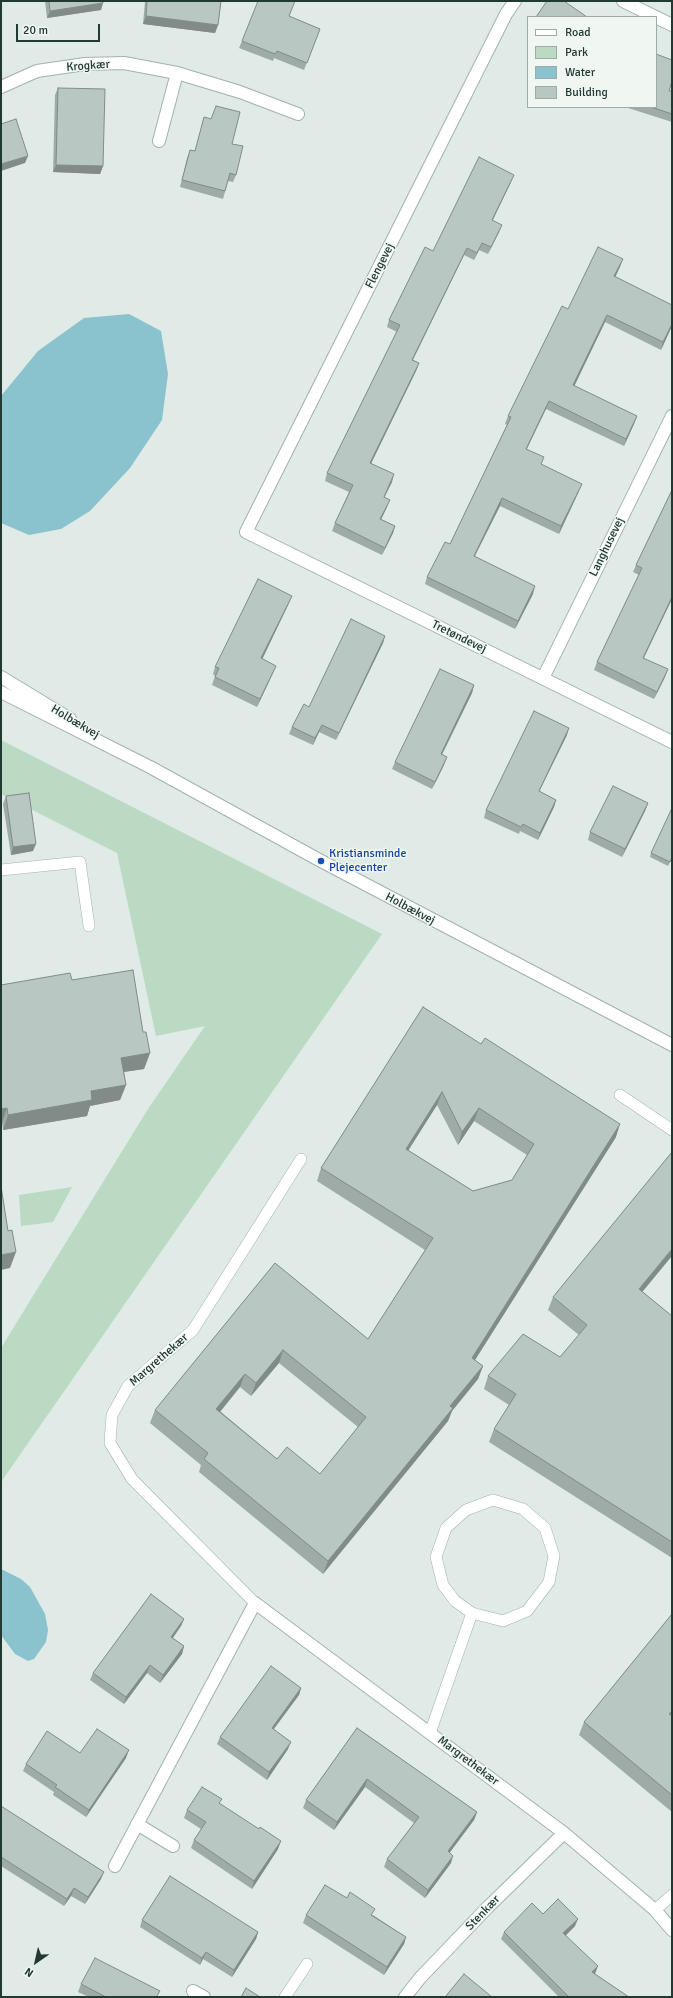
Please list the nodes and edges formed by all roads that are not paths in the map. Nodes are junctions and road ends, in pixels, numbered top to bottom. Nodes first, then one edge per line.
1 (515, 1) edge
2 (623, 1) edge
3 (654, 16) edge
4 (657, 18) edge
5 (672, 25) edge
6 (177, 73) junction
7 (1, 87) edge
8 (298, 114) dead end
9 (159, 141) dead end
10 (672, 416) edge
11 (246, 532) joint
12 (1, 678) edge
13 (543, 678) junction
14 (1, 692) edge
15 (672, 742) edge
16 (150, 767) junction
17 (1, 870) edge
18 (89, 926) dead end
19 (672, 1046) edge
20 (620, 1095) dead end
21 (672, 1130) edge
22 (301, 1160) dead end
23 (256, 1602) junction
24 (472, 1613) junction
25 (430, 1733) junction
26 (137, 1824) junction
27 (564, 1832) junction
28 (173, 1846) dead end
29 (115, 1866) dead end
30 (672, 1895) edge
31 (655, 1910) junction
32 (672, 1930) edge
33 (307, 1964) dead end
34 (193, 1991) dead end
35 (204, 1997) edge
36 (285, 1997) edge
37 (405, 1997) edge

1 - 11 street, Flengevej
2 - 3 street
4 - 5 street
6 - 7 street, Krogkær
6 - 8 street, Krogkær
6 - 9 street
10 - 13 street, Langhusevej
11 - 13 street, Tretøndevej
12 - 16 street, Holbækvej
13 - 15 street, Tretøndevej
14 - 16 street, Holbækvej
16 - 19 street, Holbækvej
17 - 18 lane
20 - 21 lane
22 - 23 lane, Margrethekær
23 - 25 street, Margrethekær
23 - 26 street
24 - 24 lane
24 - 25 lane
25 - 27 street, Margrethekær
26 - 28 street
26 - 29 street
27 - 31 street, Margrethekær
27 - 37 street, Stenkær
30 - 31 lane
31 - 32 street, Margrethekær
33 - 36 lane
34 - 35 street

